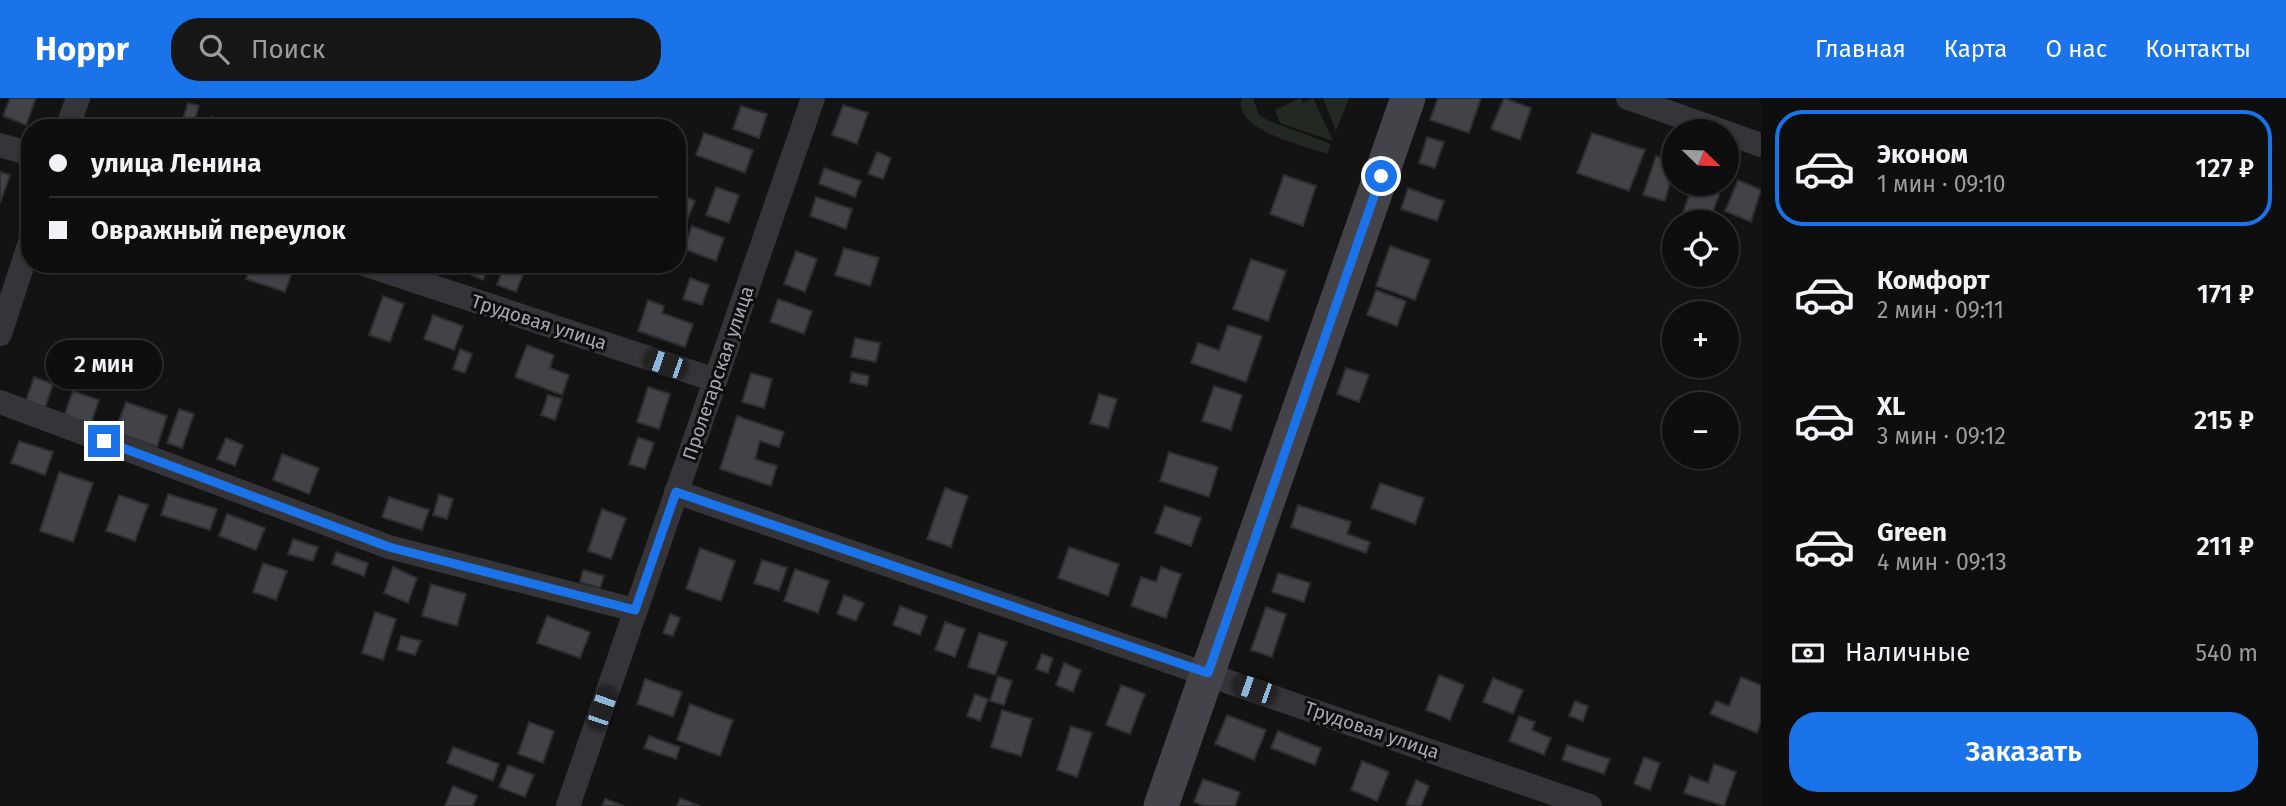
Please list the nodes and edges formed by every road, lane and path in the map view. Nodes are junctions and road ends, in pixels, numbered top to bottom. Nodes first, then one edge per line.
1 (78, 98) edge
2 (813, 98) edge
3 (1408, 98) edge
4 (1628, 98) edge
5 (70, 119) edge
6 (1688, 119) edge
7 (1740, 138) edge
8 (0, 145) edge
9 (1761, 145) edge
10 (21, 151) edge
11 (21, 270) edge
12 (390, 273) edge
13 (0, 334) edge
14 (715, 380) junction
15 (0, 402) edge
16 (676, 492) junction
17 (635, 610) junction
18 (1208, 673) junction
19 (568, 806) edge
20 (1161, 806) edge
21 (1590, 806) edge

1 - 5 street
2 - 14 street, Пролетарская улица
3 - 18 street
4 - 6 street
7 - 9 street
8 - 10 street
11 - 13 street
12 - 14 street, Трудовая улица
14 - 16 street, Пролетарская улица
15 - 17 street
16 - 17 street, Пролетарская улица
16 - 18 street, Трудовая улица
17 - 19 street, Пролетарская улица
18 - 20 street
18 - 21 street, Трудовая улица

